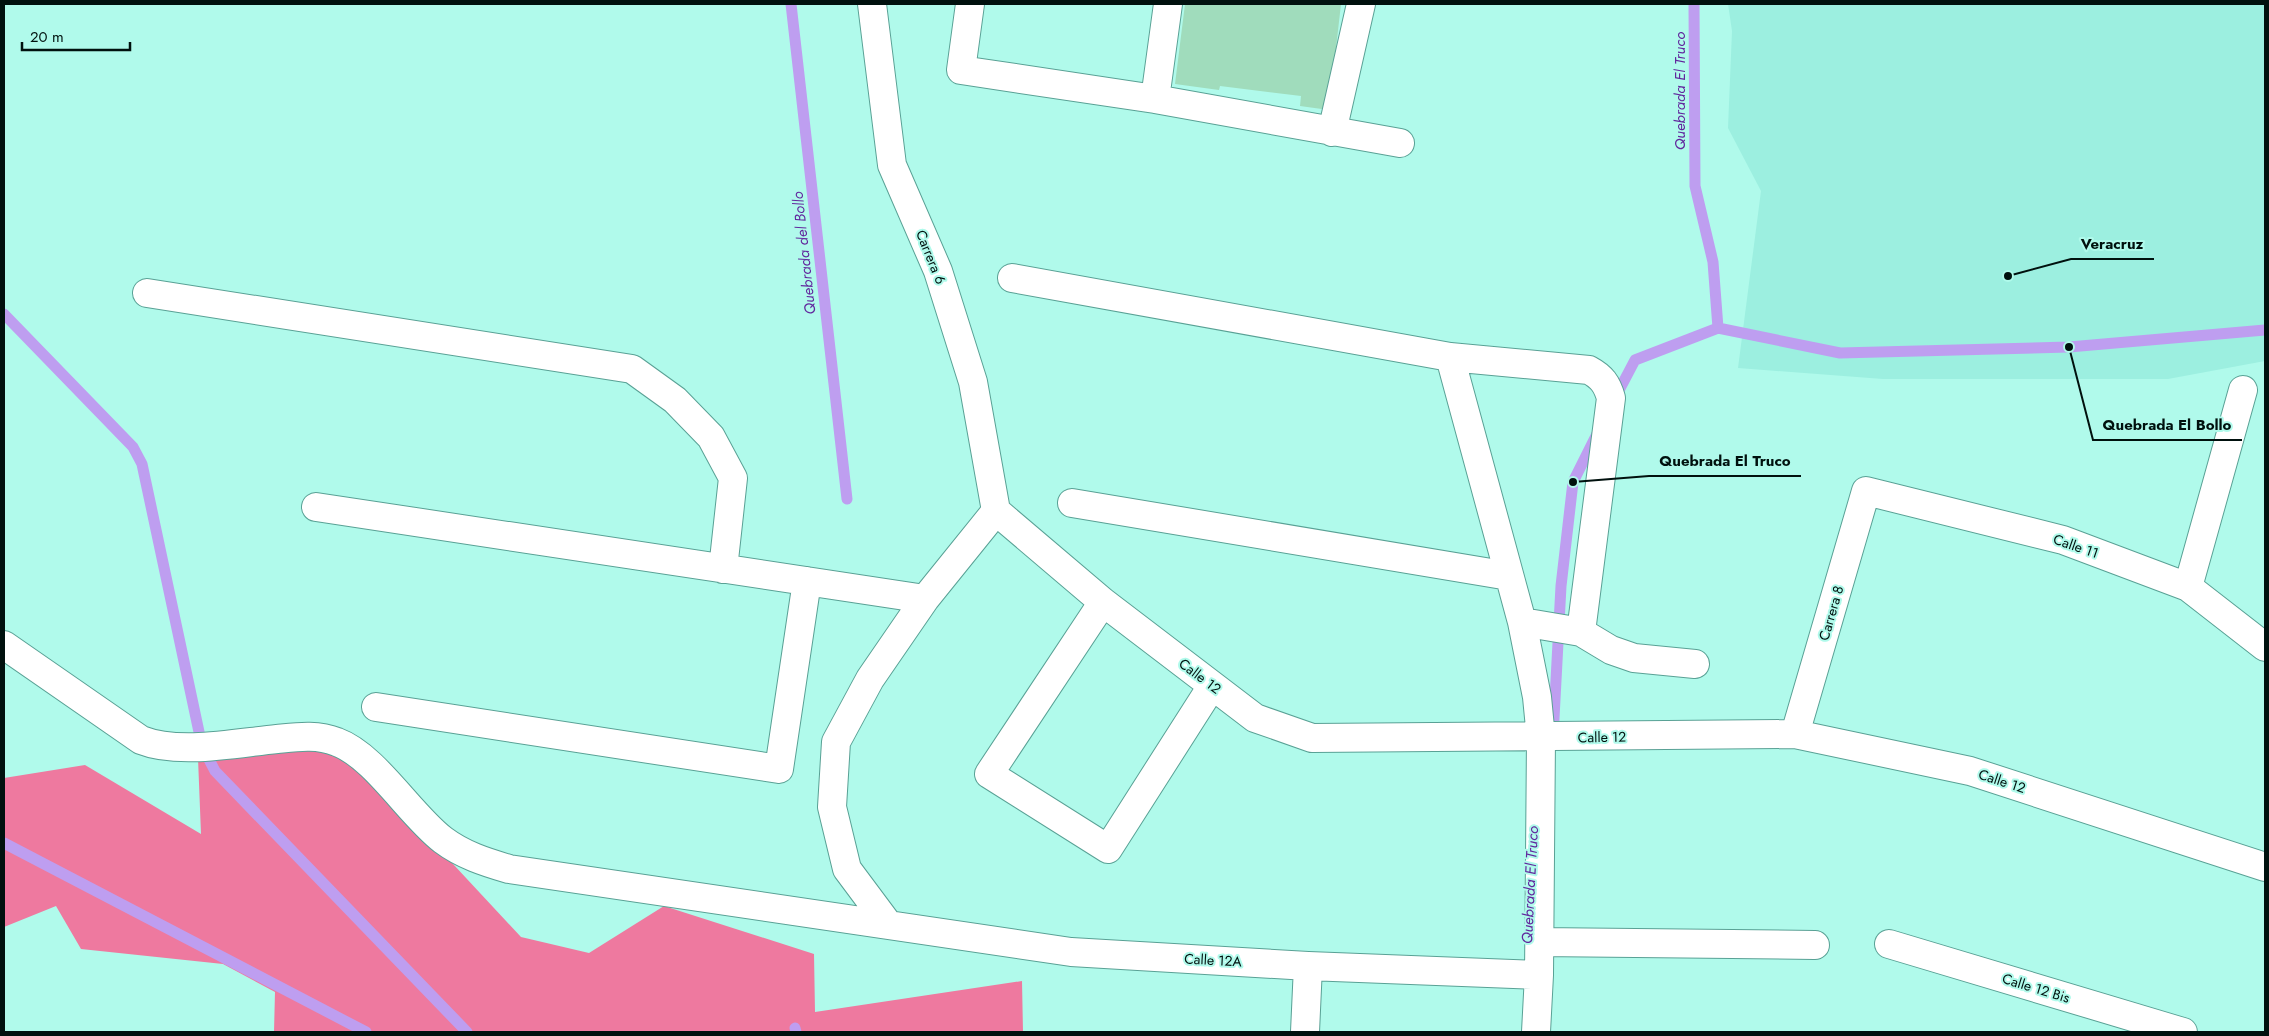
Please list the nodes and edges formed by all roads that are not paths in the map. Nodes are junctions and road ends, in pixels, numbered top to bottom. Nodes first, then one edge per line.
1 (872, 4) edge
2 (970, 4) edge
3 (1168, 4) edge
4 (1361, 4) edge
5 (1155, 99) junction
6 (1332, 132) junction
7 (1400, 144) dead end
8 (1012, 278) dead end
9 (148, 293) dead end
10 (1450, 357) junction
11 (2243, 390) dead end
12 (1866, 491) joint
13 (1072, 503) dead end
14 (316, 507) dead end
15 (996, 511) junction
16 (723, 569) junction
17 (1509, 576) junction
18 (806, 582) junction
19 (2188, 587) junction
20 (925, 599) junction
21 (1103, 602) junction
22 (1522, 622) junction
23 (1581, 632) junction
24 (4, 644) edge
25 (2265, 647) edge
26 (1695, 664) dead end
27 (1212, 686) junction
28 (376, 707) dead end
29 (1795, 734) junction
30 (1541, 738) junction
31 (2265, 867) edge
32 (888, 924) junction
33 (1539, 942) junction
34 (1890, 944) dead end
35 (1815, 946) dead end
36 (1308, 966) junction
37 (1539, 975) junction
38 (2152, 1028) edge
39 (1305, 1032) edge
40 (1536, 1032) edge
41 (2183, 1032) edge

1 - 15 street, Carrera 6
2 - 5 street
3 - 5 street
4 - 6 street
5 - 6 street
6 - 7 street
8 - 10 street
9 - 16 street
10 - 17 street
10 - 23 street
11 - 19 street
12 - 19 street, Calle 11
12 - 29 street, Carrera 8
13 - 17 street
14 - 16 street
15 - 20 street
15 - 21 street, Calle 12
16 - 18 street
17 - 22 street
18 - 20 street
18 - 28 street
19 - 25 street, Calle 11
20 - 32 street
21 - 27 street, Calle 12
21 - 27 street
22 - 23 street
22 - 30 street
23 - 26 street
24 - 32 street, Calle 12A
27 - 30 street, Calle 12
29 - 30 street, Calle 12
29 - 31 street, Calle 12
30 - 33 street
32 - 36 street, Calle 12A
33 - 35 street
33 - 37 street
34 - 38 street, Calle 12 Bis
36 - 37 street, Calle 12A
36 - 39 street
37 - 40 street
38 - 41 street, Calle 12 Bis

